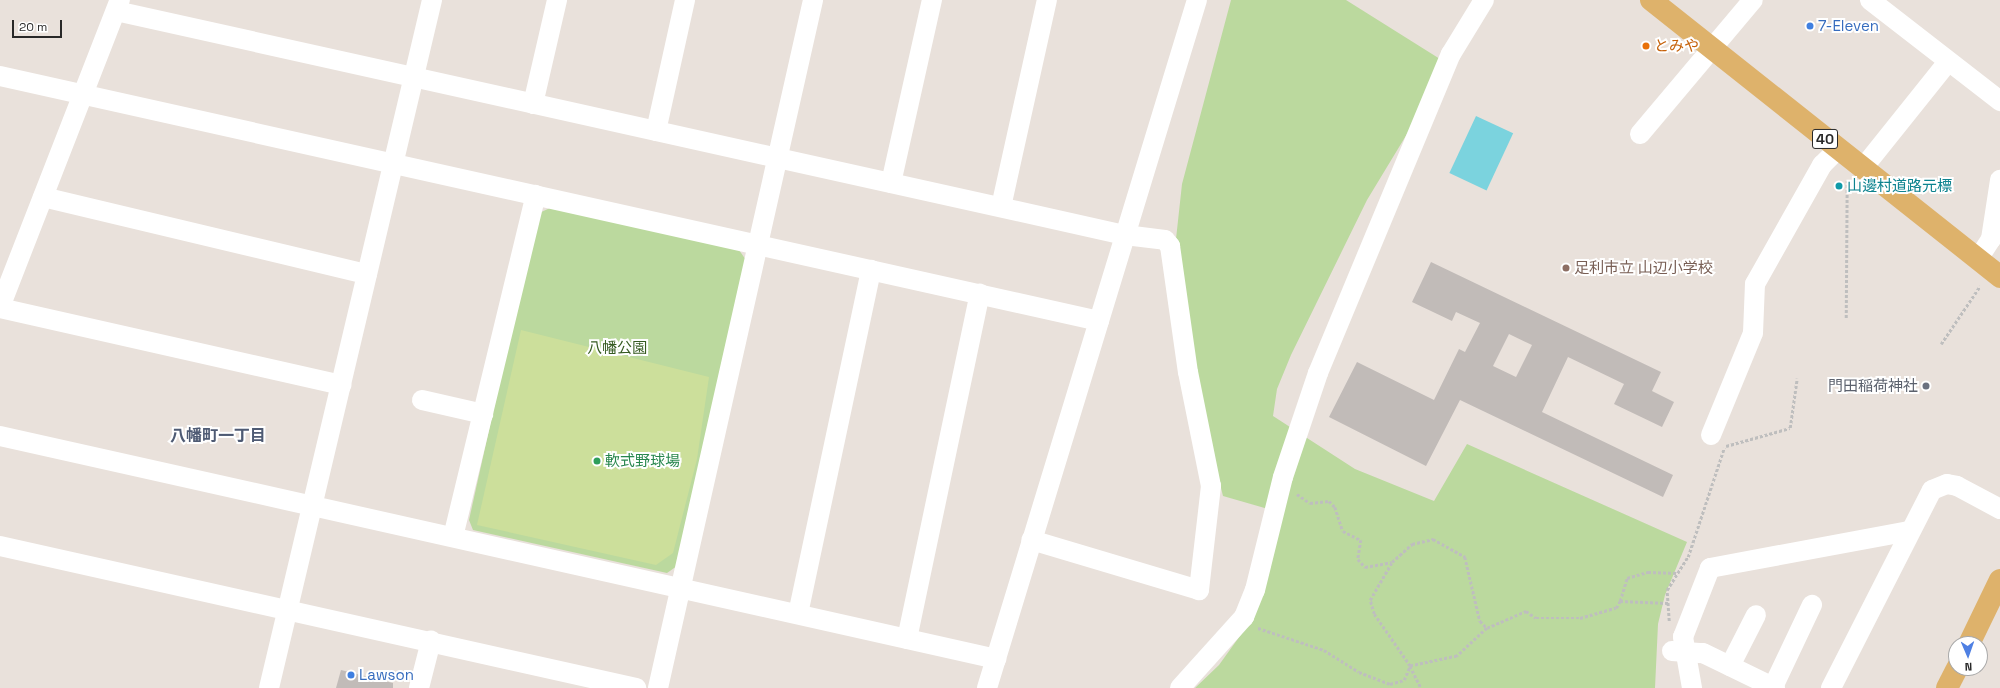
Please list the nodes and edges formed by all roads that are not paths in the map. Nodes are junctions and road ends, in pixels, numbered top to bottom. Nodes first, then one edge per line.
1 (432, 0) edge
2 (557, 0) edge
3 (684, 0) edge
4 (813, 0) edge
5 (932, 0) edge
6 (1047, 0) edge
7 (1197, 0) edge
8 (1484, 0) edge
9 (1651, 0) edge
10 (1753, 0) edge
11 (1870, 0) edge
12 (118, 6) edge
13 (1712, 48) junction
14 (1948, 62) junction
15 (0, 76) edge
16 (413, 77) junction
17 (83, 94) junction
18 (2000, 101) edge
19 (533, 104) junction
20 (1645, 128) dead end
21 (656, 131) junction
22 (1838, 149) junction
23 (778, 158) junction
24 (393, 163) junction
25 (1855, 174) junction
26 (2000, 180) edge
27 (891, 183) junction
28 (536, 195) junction
29 (43, 197) junction
30 (1001, 208) junction
31 (1997, 222) edge
32 (1126, 235) junction
33 (758, 244) junction
34 (1978, 259) junction
35 (871, 270) junction
36 (367, 274) junction
37 (1990, 281) edge
38 (980, 294) junction
39 (0, 307) edge
40 (1099, 321) junction
41 (341, 385) junction
42 (422, 400) dead end
43 (483, 414) junction
44 (0, 436) edge
45 (1717, 441) road end
46 (312, 506) junction
47 (2000, 509) edge
48 (1909, 531) junction
49 (453, 537) junction
50 (1031, 540) junction
51 (0, 546) edge
52 (2000, 580) edge
53 (681, 588) junction
54 (1812, 605) dead end
55 (288, 610) junction
56 (798, 614) junction
57 (1756, 615) dead end
58 (1973, 636) edge
59 (907, 639) junction
60 (431, 641) junction
61 (1680, 652) junction
62 (996, 658) junction
63 (1730, 666) junction
64 (1953, 676) edge
65 (1774, 687) edge
66 (269, 688) edge
67 (419, 688) edge
68 (636, 688) edge
69 (658, 688) edge
70 (987, 688) edge
71 (1180, 688) edge
72 (1692, 688) edge
73 (1831, 688) edge
74 (1947, 688) edge

1 - 16 street
2 - 19 street
3 - 21 street
4 - 23 street
5 - 27 street
6 - 30 street
7 - 32 street
8 - 71 street
9 - 13 main road, 40
10 - 13 street
11 - 14 street
12 - 16 street
12 - 17 street
13 - 20 street
13 - 22 main road, 40
14 - 18 street
14 - 25 street
15 - 17 street
16 - 19 street
16 - 24 street
17 - 24 street
17 - 29 street
19 - 21 street
21 - 23 street
22 - 25 main road, 40
22 - 45 street
23 - 27 street
23 - 33 street
24 - 28 street
24 - 36 street
25 - 34 main road, 40
26 - 31 street
27 - 30 street
28 - 33 street
28 - 43 street
29 - 36 street
29 - 39 street
30 - 32 street
31 - 34 street
32 - 40 street
32 - 50 street
33 - 35 street
33 - 53 street
34 - 37 main road, 40
35 - 38 street
35 - 56 street
36 - 41 street
38 - 40 street
38 - 59 street
39 - 41 street
40 - 50 street
41 - 46 street
42 - 43 street
43 - 49 street
44 - 46 street
46 - 49 street
46 - 55 street
47 - 48 street
48 - 61 street
48 - 73 street
49 - 53 street
50 - 62 street
51 - 55 street
52 - 58 main road
53 - 56 street
53 - 69 street
54 - 65 street
55 - 60 street
55 - 66 street
56 - 59 street
57 - 63 street
59 - 62 street
60 - 67 street
60 - 68 street
61 - 63 street
61 - 72 street
62 - 70 street
63 - 65 street
64 - 74 main road

